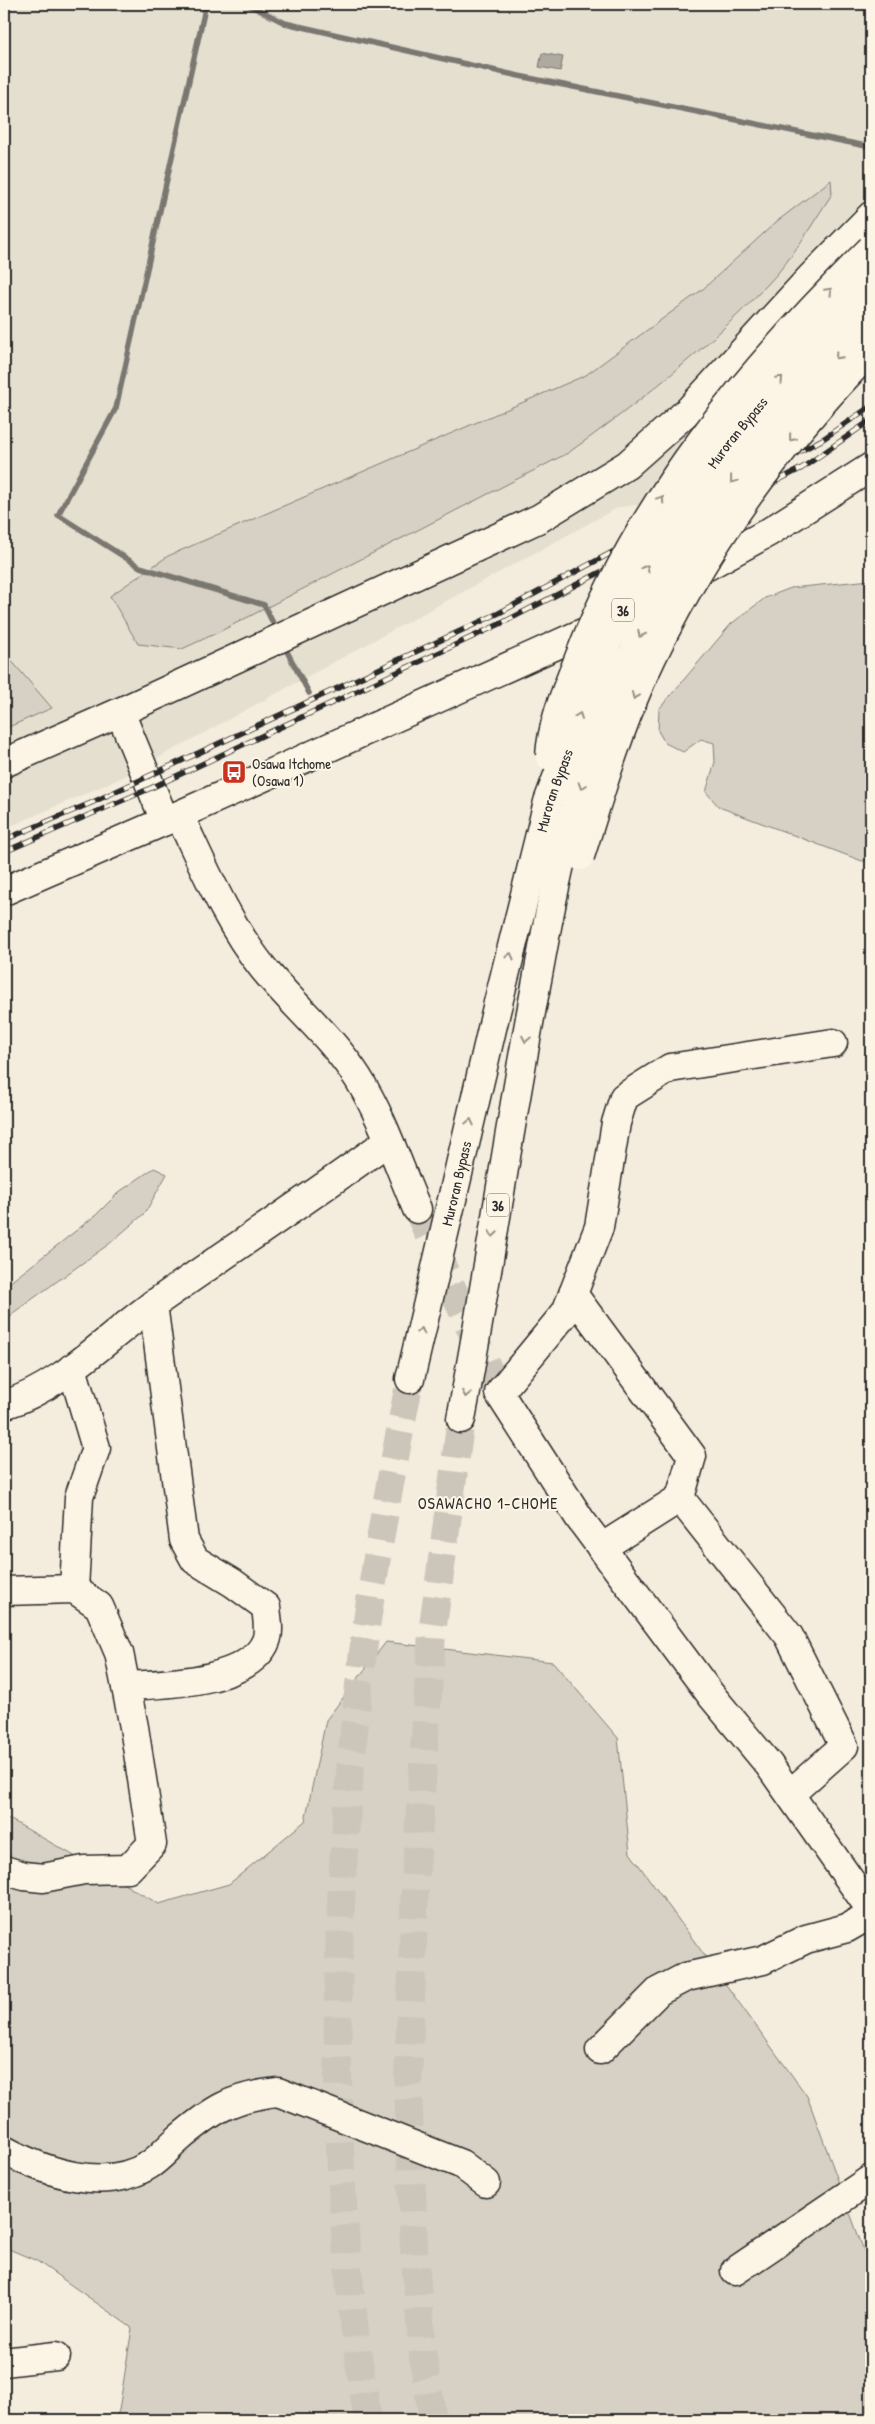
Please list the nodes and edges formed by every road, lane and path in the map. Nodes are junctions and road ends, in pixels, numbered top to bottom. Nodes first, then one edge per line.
1 (871, 196) edge
2 (871, 216) edge
3 (871, 249) edge
4 (812, 276) junction
5 (871, 282) edge
6 (871, 321) edge
7 (871, 350) edge
8 (871, 467) edge
9 (120, 712) junction
10 (4, 763) edge
11 (548, 802) junction
12 (172, 818) junction
13 (4, 891) edge
14 (542, 951) junction
15 (833, 1044) dead end
16 (388, 1141) junction
17 (417, 1209) tunnel mouth
18 (573, 1294) junction
19 (153, 1304) junction
20 (72, 1368) junction
21 (410, 1379) tunnel mouth
22 (4, 1404) edge
23 (461, 1418) tunnel mouth
24 (680, 1498) junction
25 (601, 1548) junction
26 (74, 1589) junction
27 (4, 1591) edge
28 (126, 1686) junction
29 (790, 1794) junction
30 (4, 1870) edge
31 (871, 1910) edge
32 (871, 1914) edge
33 (600, 2050) dead end
34 (4, 2150) edge
35 (871, 2179) edge
36 (486, 2183) dead end
37 (735, 2272) dead end
38 (56, 2356) dead end
39 (4, 2362) edge

1 - 4 main road
2 - 4 main road
11 -> 3 main road, bridge
4 - 9 main road
11 -> 5 main road, Muroran Bypass / 36, bridge
6 -> 14 main road, Muroran Bypass / 36, bridge
7 -> 14 main road, bridge
8 - 12 main road
9 - 10 main road
9 - 12 main road
21 -> 11 main road, Muroran Bypass / 36, bridge
12 - 13 main road
12 - 16 main road
14 -> 23 main road, Muroran Bypass / 36, bridge
15 - 18 main road
16 - 17 main road
16 - 19 main road
18 - 24 main road
18 - 25 main road
19 - 20 main road
19 - 28 main road
20 - 22 main road
20 - 26 main road
24 - 25 main road
24 - 29 main road
25 - 29 main road
26 - 27 main road
26 - 28 main road
28 - 30 main road
29 - 31 main road
32 - 33 main road
34 - 36 main road
35 - 37 main road
38 - 39 main road

